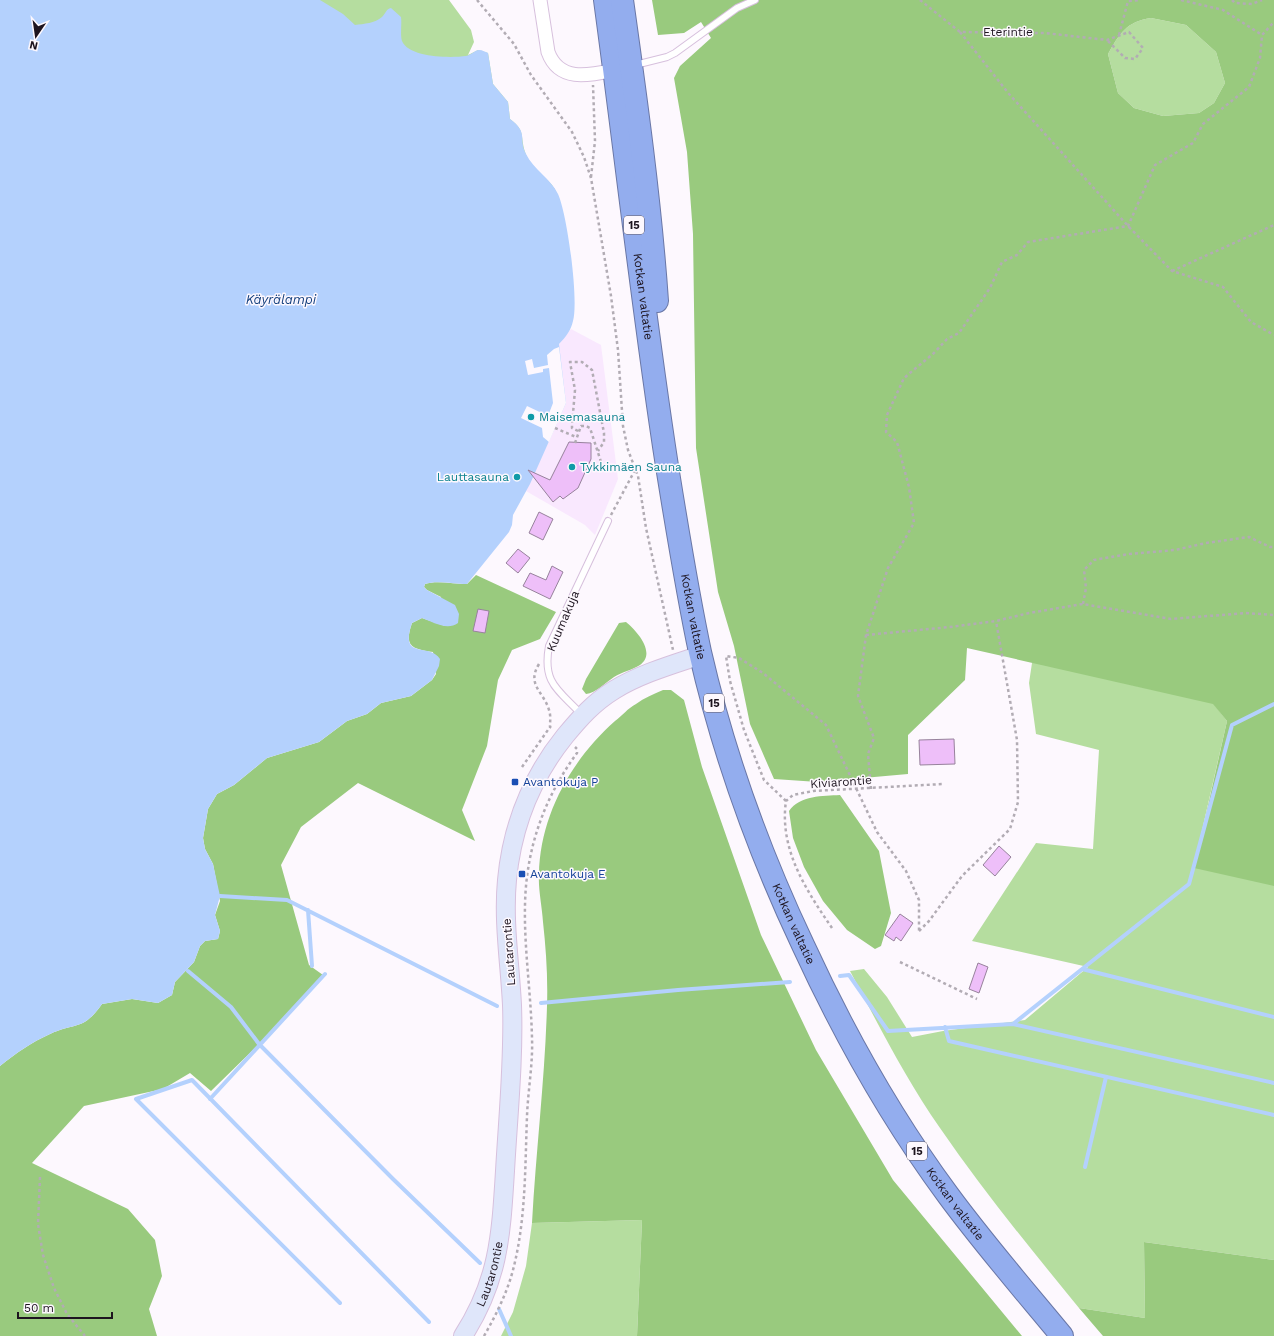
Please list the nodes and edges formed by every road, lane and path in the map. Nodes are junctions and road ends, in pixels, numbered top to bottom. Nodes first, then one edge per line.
1 (477, 0) edge
2 (540, 0) edge
3 (605, 0) edge
4 (622, 0) edge
5 (755, 0) edge
6 (920, 0) edge
7 (1140, 0) edge
8 (1181, 0) edge
9 (1232, 0) edge
10 (1262, 0) edge
11 (1274, 22) edge
12 (960, 32) junction
13 (1262, 35) junction
14 (1119, 36) junction
15 (1107, 40) junction
16 (623, 68) junction
17 (592, 74) junction
18 (591, 178) junction
19 (1274, 225) edge
20 (1128, 226) junction
21 (1172, 271) junction
22 (1274, 335) edge
23 (555, 428) dead end
24 (578, 431) junction
25 (576, 437) junction
26 (575, 443) dead end
27 (598, 451) junction
28 (603, 468) dead end
29 (636, 469) junction
30 (608, 521) joint
31 (1274, 547) edge
32 (1083, 604) junction
33 (1274, 615) edge
34 (996, 621) junction
35 (866, 635) junction
36 (549, 646) junction
37 (701, 654) junction
38 (676, 663) junction
39 (582, 715) junction
40 (550, 727) junction
41 (556, 731) dead end
42 (522, 767) dead end
43 (943, 784) dead end
44 (871, 788) junction
45 (857, 789) junction
46 (786, 801) junction
47 (832, 928) dead end
48 (900, 962) dead end
49 (977, 998) dead end
50 (40, 1177) dead end
51 (85, 1336) edge
52 (463, 1336) edge
53 (1062, 1336) edge

1 - 18 path
2 - 17 street
3 - 16 highway, Kotkan valtatie / 15
4 - 16 highway, Kotkan valtatie / 15
5 - 16 lane
6 - 12 path
7 - 14 path
8 - 13 path
9 - 10 path
11 - 13 path
12 - 15 path, Eterintie
12 - 20 path
13 - 20 path
14 - 15 path, Eterintie
14 - 15 path, Eterintie
16 - 17 street
16 - 37 highway, Kotkan valtatie / 15
17 - 18 path
18 - 29 path
19 - 21 path
20 - 21 path
20 - 35 path
21 - 22 path
23 - 25 path
24 - 25 path
24 - 27 path
24 - 27 path
25 - 26 path
27 - 28 path
29 - 30 path
29 - 38 path
30 - 36 lane, Kuumakuja
31 - 32 path
32 - 33 path
32 - 34 path
34 - 35 path
34 - 45 path
35 - 44 path
36 - 39 lane, Kuumakuja
36 - 40 path
37 - 38 street, Lautarontie
37 - 53 highway, Kotkan valtatie / 15
38 - 39 street, Lautarontie
39 - 52 street, Lautarontie
40 - 41 path
40 - 42 path
43 - 44 path, Kiviarontie
44 - 45 path, Kiviarontie
45 - 46 path, Kiviarontie
45 - 46 path
46 - 47 path
48 - 49 path
50 - 51 path

